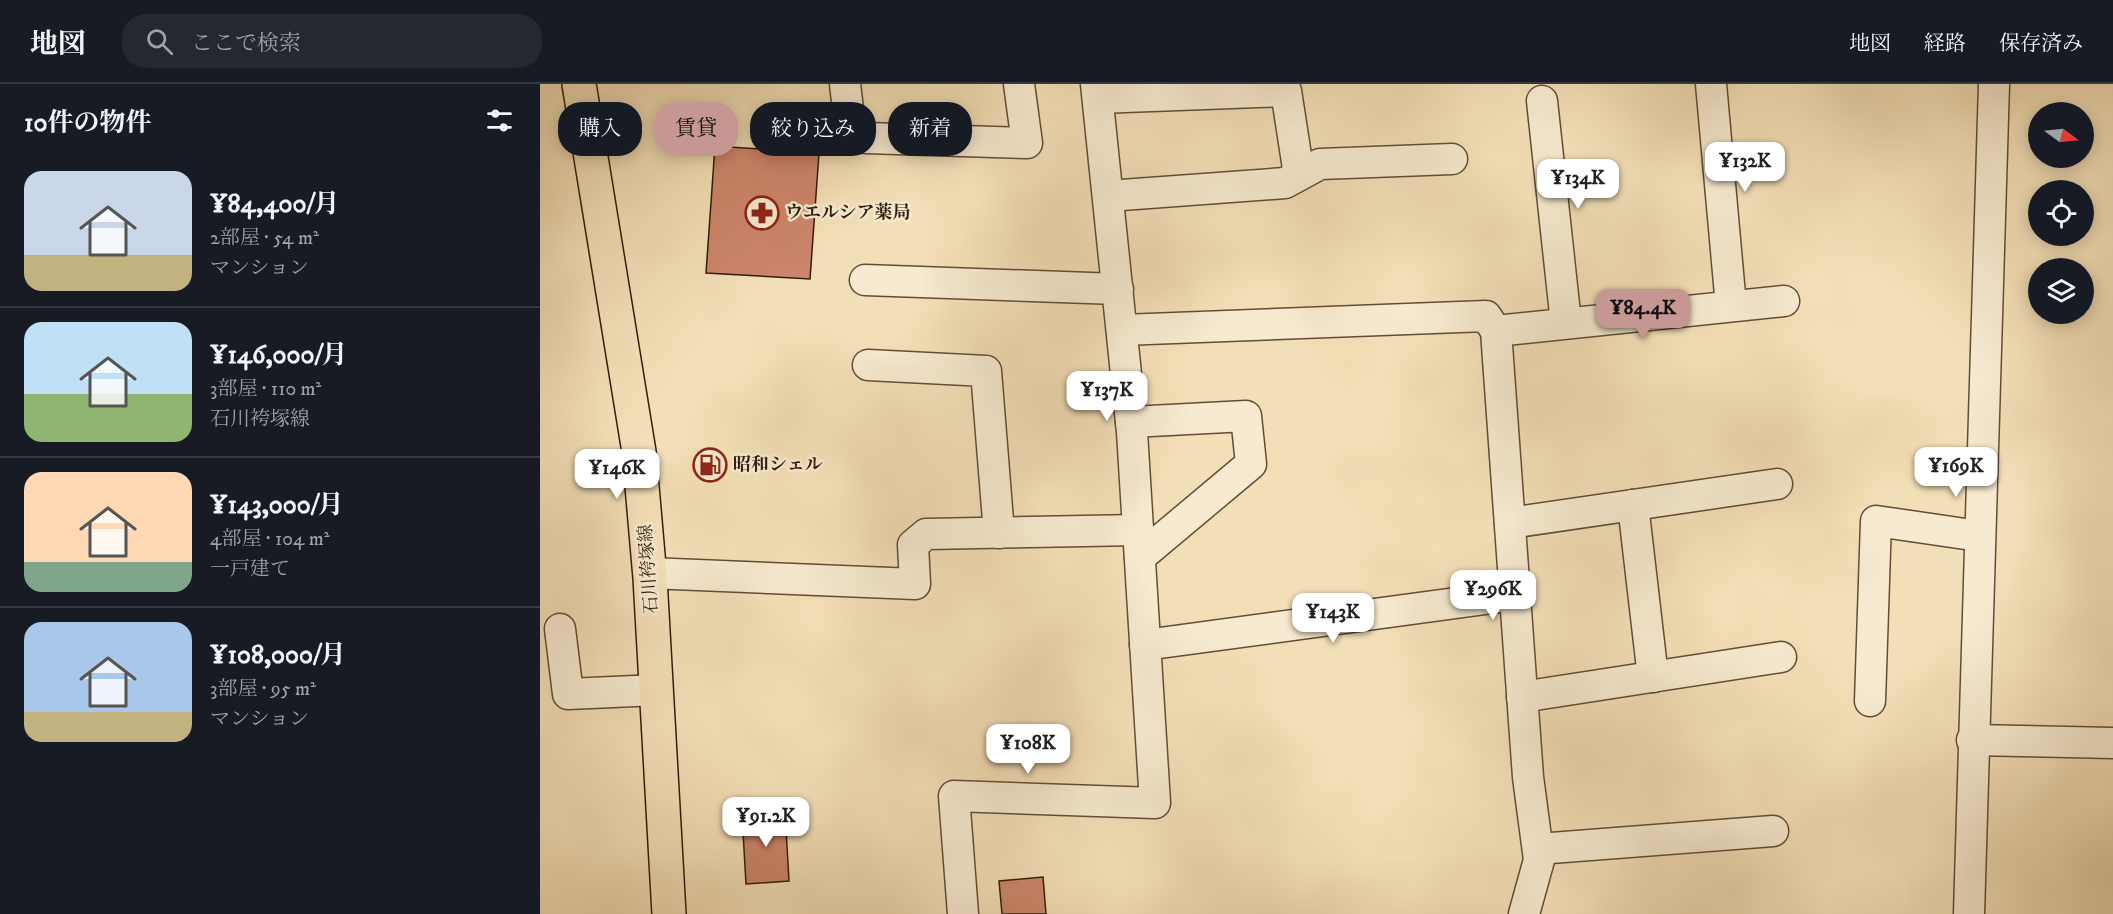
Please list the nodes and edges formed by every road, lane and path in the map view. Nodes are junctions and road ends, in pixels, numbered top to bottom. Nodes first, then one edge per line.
1 (579, 84) edge
2 (844, 84) edge
3 (1019, 84) edge
4 (1711, 84) edge
5 (1994, 84) edge
6 (1097, 91) edge
7 (1542, 101) dead end
8 (1452, 159) dead end
9 (1299, 175) junction
10 (1108, 196) junction
11 (865, 280) dead end
12 (1118, 289) junction
13 (1784, 301) dead end
14 (1731, 306) junction
15 (1566, 323) junction
16 (1122, 330) junction
17 (1496, 331) junction
18 (868, 365) dead end
19 (1131, 422) junction
20 (1777, 484) dead end
21 (1633, 505) junction
22 (1510, 523) junction
23 (999, 532) junction
24 (1979, 536) junction
25 (1139, 544) junction
26 (650, 573) junction
27 (1515, 595) junction
28 (560, 629) dead end
29 (1145, 645) junction
30 (1781, 657) dead end
31 (1653, 677) junction
32 (657, 690) junction
33 (1522, 697) junction
34 (1870, 701) dead end
35 (1972, 740) junction
36 (2113, 743) edge
37 (1773, 831) dead end
38 (1538, 849) junction
39 (669, 914) edge
40 (963, 914) edge
41 (1524, 914) edge
42 (1969, 914) edge

1 - 26 main road, 石川袴塚線
2 - 3 street
4 - 14 street
5 - 24 street
6 - 9 street
6 - 10 street
7 - 15 street
8 - 9 street
9 - 10 street
10 - 12 street
11 - 12 street
12 - 16 street
13 - 14 street
14 - 15 street
15 - 17 street
16 - 17 street
16 - 19 street
17 - 22 street
18 - 23 street
19 - 25 street
19 - 25 street
20 - 21 street
21 - 22 street
21 - 31 street
22 - 27 street
23 - 25 street
23 - 26 street
24 - 34 street
24 - 35 street
25 - 29 street
26 - 32 main road, 石川袴塚線
27 - 29 street
27 - 33 street
28 - 32 street
29 - 40 street
30 - 31 street
31 - 33 street
32 - 39 main road, 石川袴塚線
33 - 38 street
35 - 36 street
35 - 42 street
37 - 38 street
38 - 41 street

